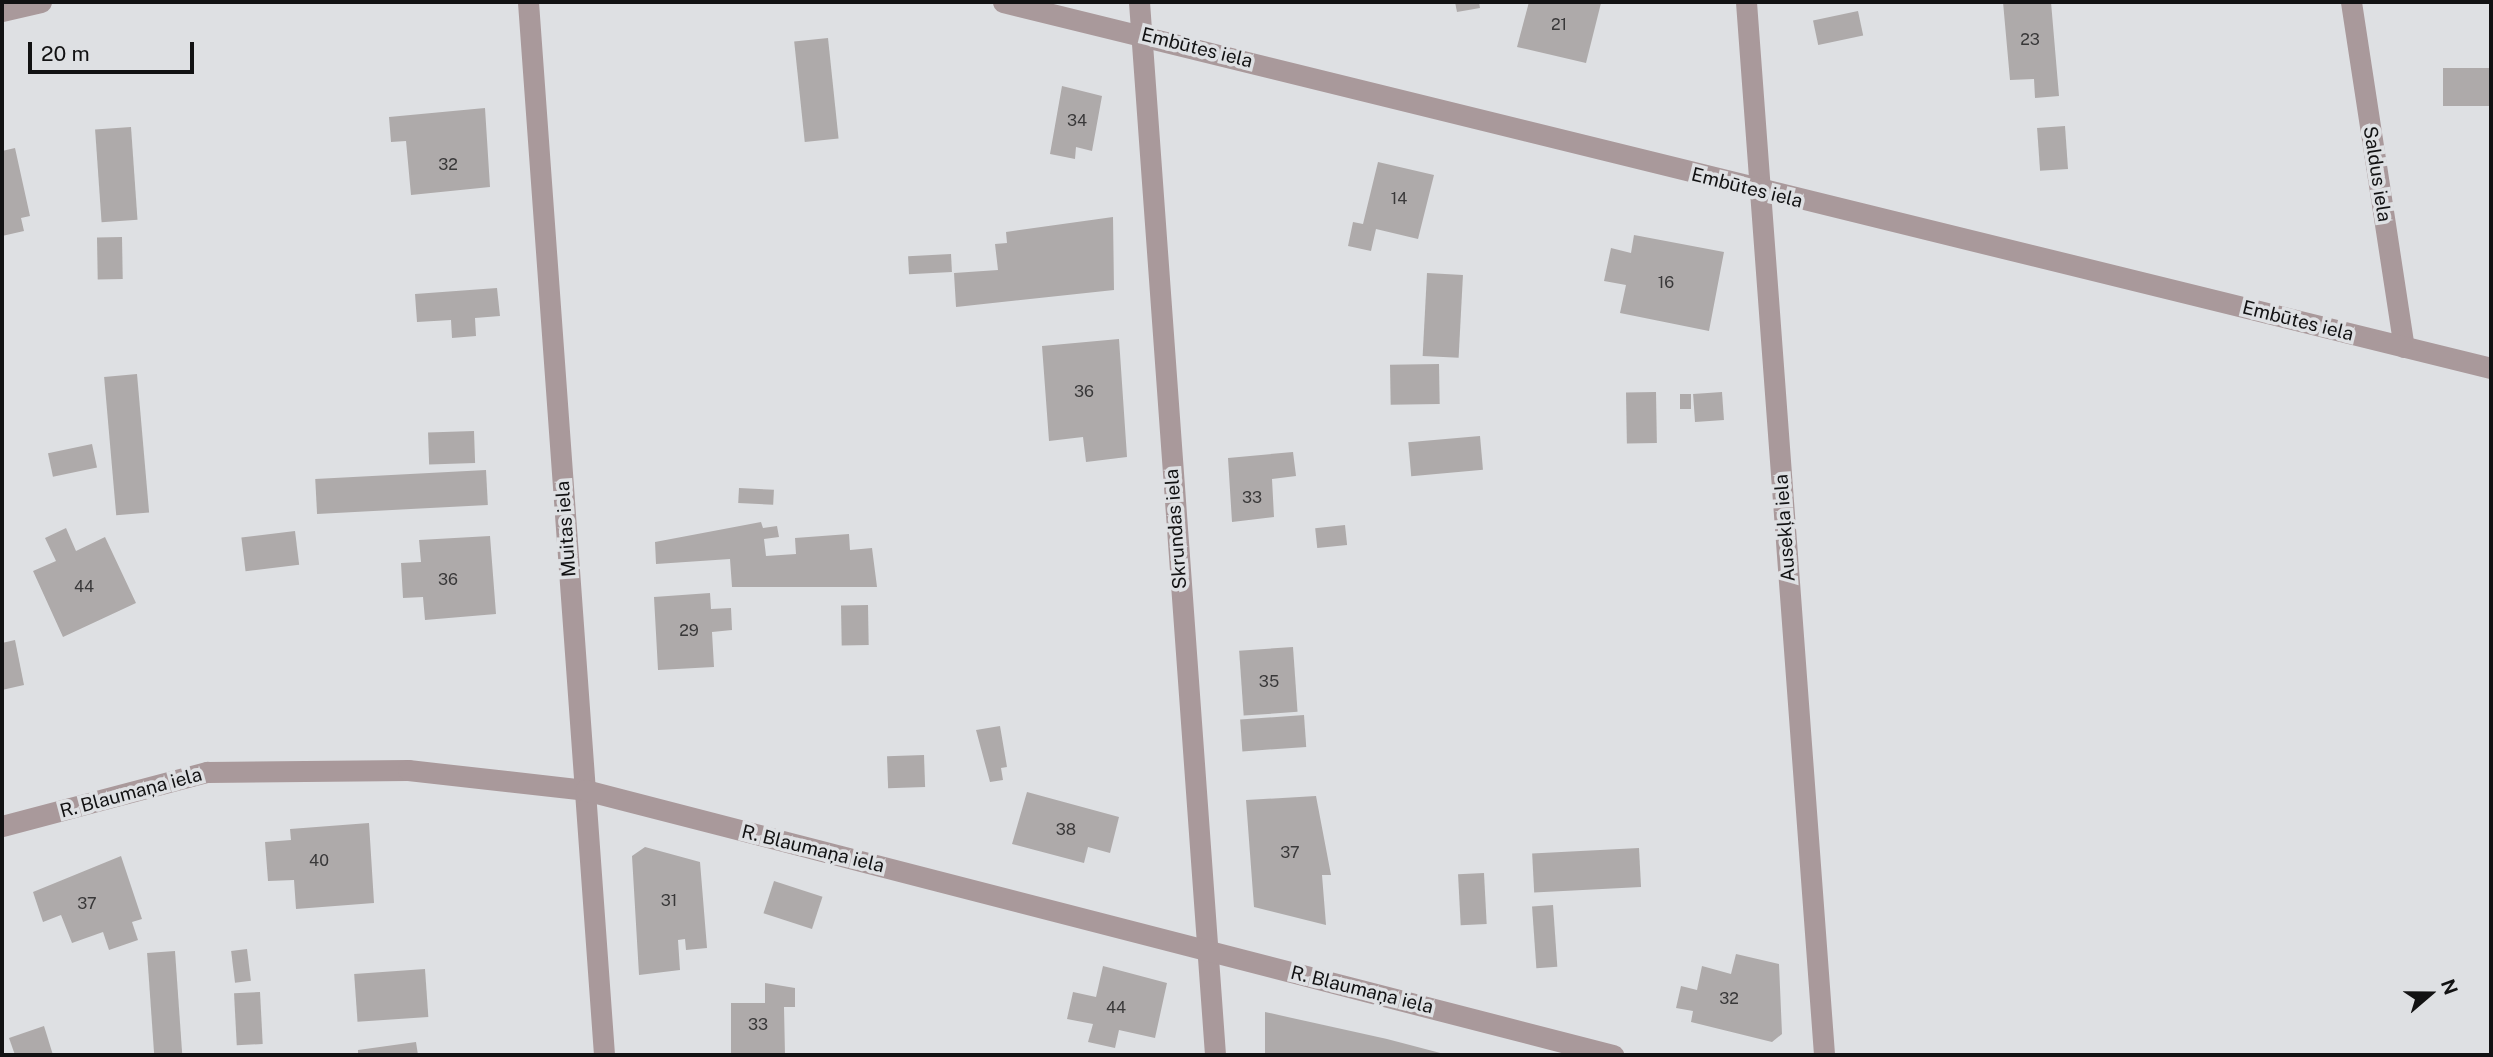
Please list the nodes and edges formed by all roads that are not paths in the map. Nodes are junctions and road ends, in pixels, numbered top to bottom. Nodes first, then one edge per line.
1 (41, 2) edge
2 (528, 2) edge
3 (1003, 2) edge
4 (1139, 2) edge
5 (1745, 2) edge
6 (2351, 2) edge
7 (2, 11) edge
8 (1142, 34) junction
9 (1760, 192) junction
10 (2404, 347) junction
11 (2491, 368) edge
12 (584, 790) junction
13 (2, 826) edge
14 (1205, 950) junction
15 (604, 1055) edge
16 (1215, 1055) edge
17 (1613, 1055) edge
18 (1824, 1055) edge

1 - 7 street
2 - 12 street, Muitas iela
3 - 8 street, Embūtes iela
4 - 8 street, Skrundas iela
5 - 9 street, Ausekļa iela
6 - 10 street, Saldus iela
8 - 9 street, Embūtes iela
8 - 14 street, Skrundas iela
9 - 10 street, Embūtes iela
9 - 18 street, Ausekļa iela
10 - 11 street, Embūtes iela
12 - 13 street, R. Blaumaņa iela
12 - 14 street, R. Blaumaņa iela
12 - 15 street, Muitas iela
14 - 16 street, Skrundas iela
14 - 17 street, R. Blaumaņa iela

